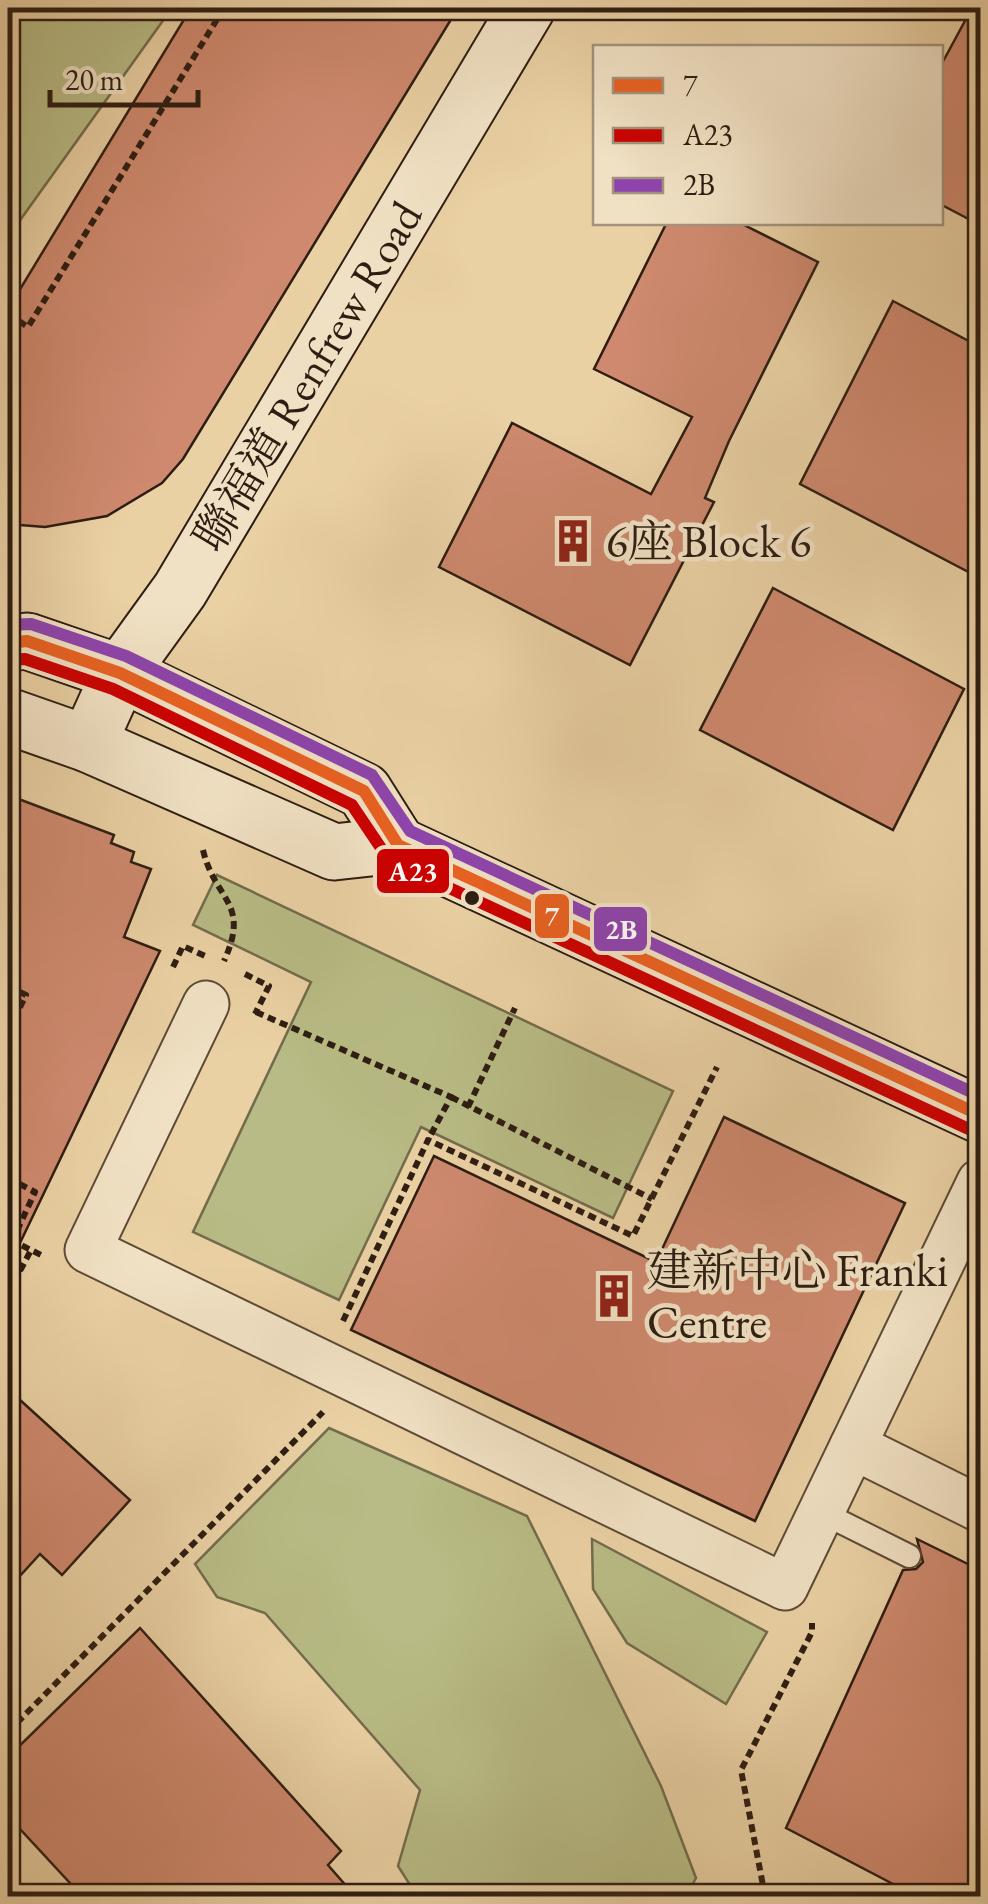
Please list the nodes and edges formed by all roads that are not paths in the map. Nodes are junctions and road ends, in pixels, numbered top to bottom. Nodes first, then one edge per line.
1 (527, 8) edge
2 (8, 642) edge
3 (120, 673) junction
4 (8, 716) edge
5 (88, 744) junction
6 (398, 846) junction
7 (206, 1004) dead end
8 (980, 1116) edge
9 (980, 1182) edge
10 (853, 1446) junction
11 (980, 1509) edge
12 (821, 1512) junction
13 (910, 1556) dead end

1 - 3 main road, 聯福道 Renfrew Road
2 - 3 main road
3 - 5 main road, 聯福道 Renfrew Road
3 - 6 main road
4 - 5 main road
5 - 6 main road
6 - 8 main road
7 - 12 street
9 - 10 street
10 - 11 street
10 - 12 street
12 - 13 lane

